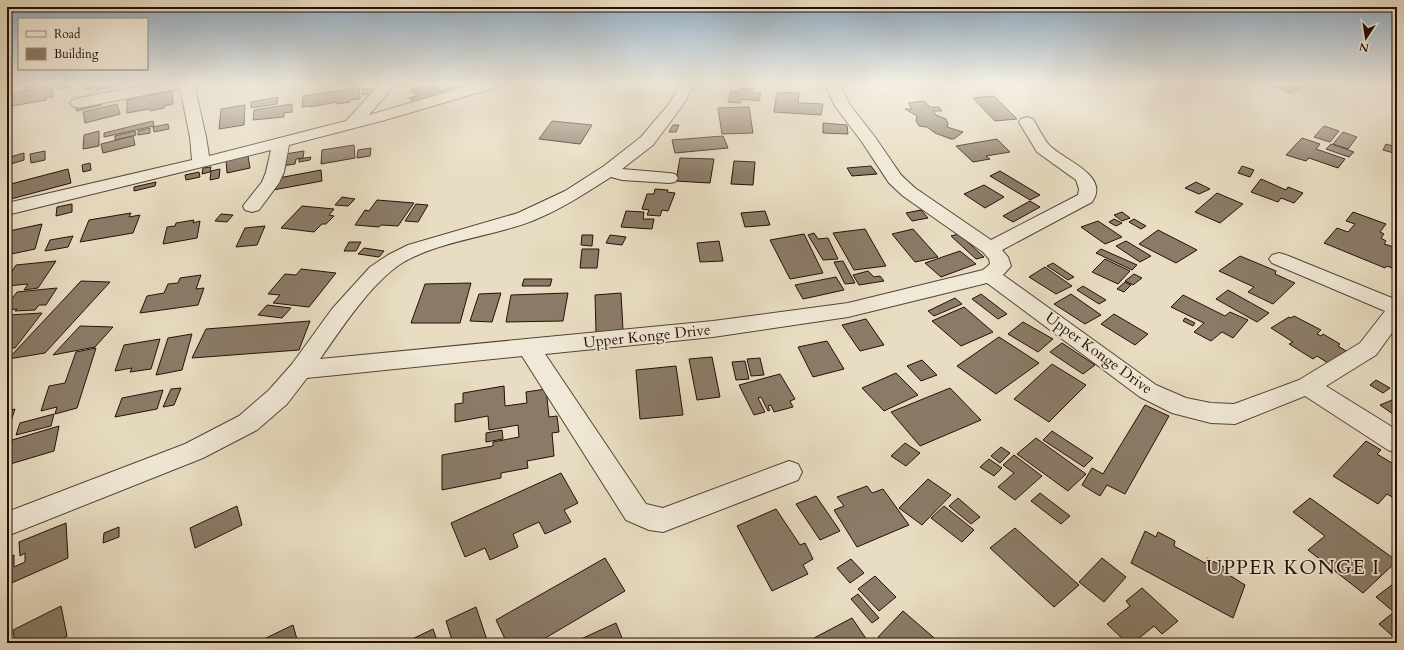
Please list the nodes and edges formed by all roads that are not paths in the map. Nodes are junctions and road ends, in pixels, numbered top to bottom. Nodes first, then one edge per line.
1 (193, 113) edge
2 (362, 113) edge
3 (393, 113) edge
4 (670, 113) edge
5 (849, 113) edge
6 (1027, 122) dead end
7 (352, 124) junction
8 (281, 142) junction
9 (200, 163) junction
10 (610, 170) junction
11 (669, 178) dead end
12 (252, 206) dead end
13 (7, 209) edge
14 (990, 248) junction
15 (1298, 251) dead end
16 (1279, 259) dead end
17 (990, 275) junction
18 (1352, 290) junction
19 (1397, 308) edge
20 (1397, 311) edge
21 (529, 348) junction
22 (300, 370) junction
23 (1307, 386) junction
24 (1397, 443) edge
25 (789, 472) dead end
26 (7, 524) edge

1 - 9 street
2 - 7 street
3 - 7 street
4 - 10 street
5 - 14 street
6 - 14 street
7 - 8 street
8 - 9 street
8 - 12 street
9 - 13 street
10 - 11 street
10 - 22 street
14 - 17 street
15 - 18 street
16 - 18 street
17 - 21 street, Upper Konge Drive
17 - 23 street, Upper Konge Drive
18 - 19 street
20 - 23 street, Upper Konge Drive
21 - 22 street, Upper Konge Drive
21 - 25 street
22 - 26 street
23 - 24 street

